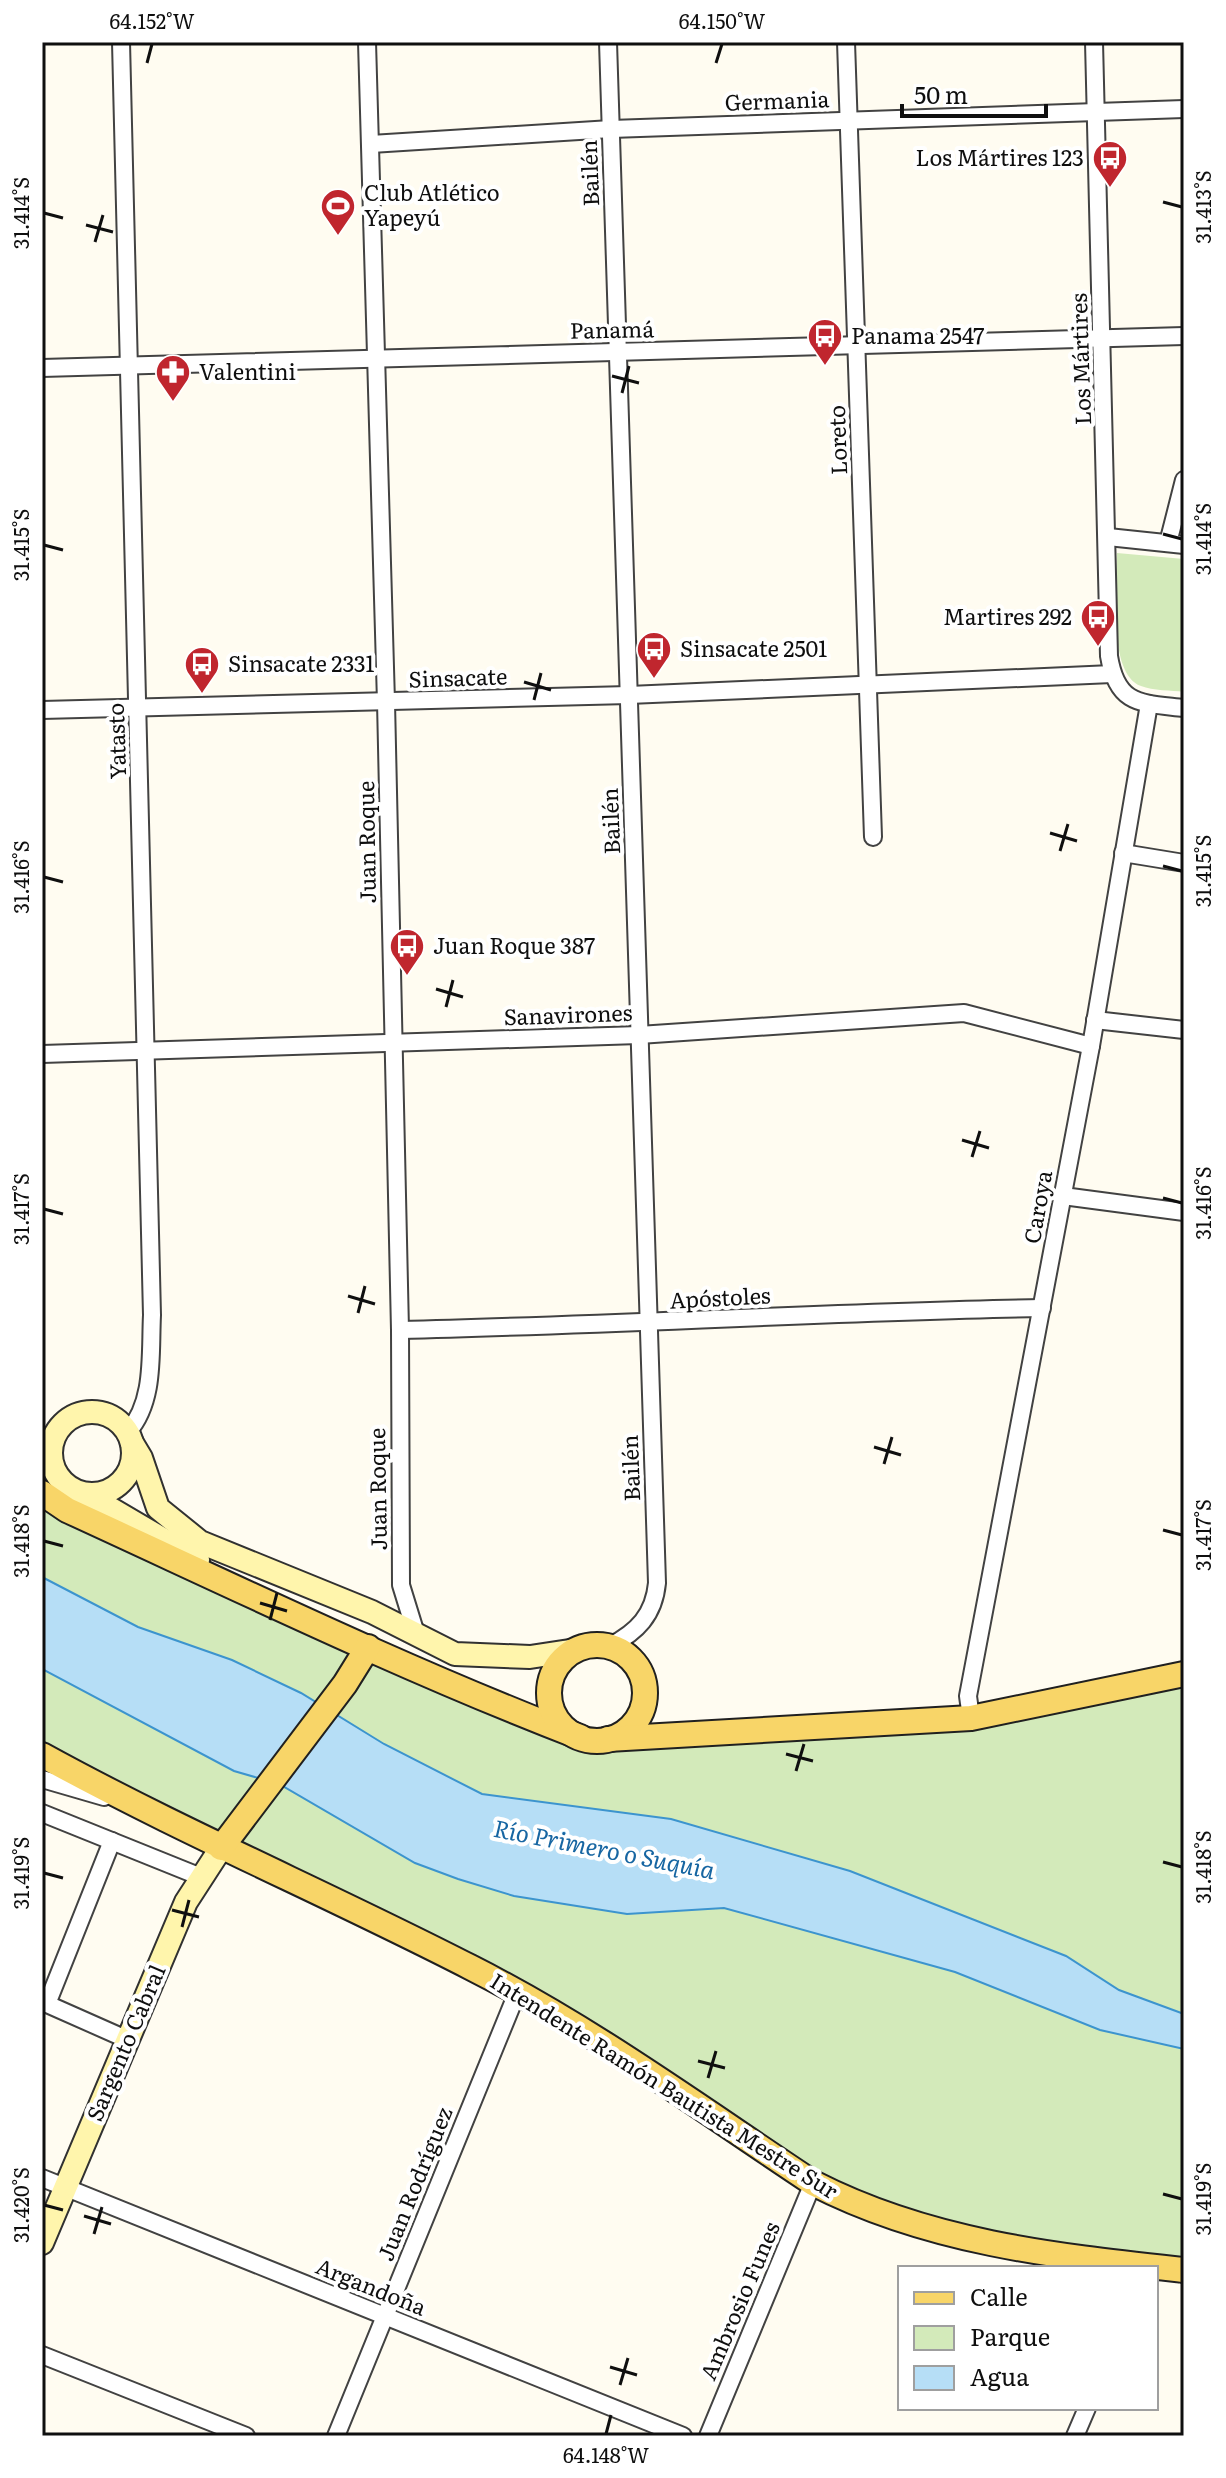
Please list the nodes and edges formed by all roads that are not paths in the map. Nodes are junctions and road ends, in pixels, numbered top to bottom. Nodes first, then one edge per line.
1 (121, 42) edge
2 (367, 42) edge
3 (608, 42) edge
4 (846, 42) edge
5 (1094, 42) edge
6 (1184, 109) edge
7 (1097, 112) junction
8 (848, 121) junction
9 (611, 129) junction
10 (371, 144) junction
11 (1184, 336) edge
12 (1102, 339) junction
13 (856, 346) junction
14 (618, 352) junction
15 (376, 359) junction
16 (129, 366) junction
17 (42, 368) edge
18 (1184, 480) edge
19 (1108, 537) junction
20 (1176, 544) edge
21 (1112, 674) junction
22 (868, 684) junction
23 (629, 695) junction
24 (386, 702) junction
25 (1149, 704) junction
26 (138, 707) junction
27 (1184, 708) edge
28 (42, 710) edge
29 (873, 837) dead end
30 (1123, 853) junction
31 (1184, 863) edge
32 (1095, 1020) junction
33 (1184, 1030) edge
34 (639, 1035) junction
35 (393, 1043) junction
36 (1091, 1046) junction
37 (148, 1051) junction
38 (42, 1054) edge
39 (1063, 1196) junction
40 (1184, 1212) edge
41 (1042, 1308) junction
42 (649, 1324) junction
43 (400, 1330) junction
44 (74, 1416) junction
45 (42, 1418) edge
46 (130, 1438) junction
47 (46, 1478) edge
48 (89, 1496) junction
49 (271, 1604) junction
50 (418, 1638) junction
51 (610, 1646) junction
52 (368, 1647) junction
53 (576, 1650) junction
54 (1184, 1674) edge
55 (971, 1718) junction
56 (580, 1737) junction
57 (608, 1739) junction
58 (42, 1755) edge
59 (42, 1779) edge
60 (132, 1805) junction
61 (42, 1813) edge
62 (112, 1841) junction
63 (221, 1848) junction
64 (201, 1877) junction
65 (517, 1993) junction
66 (126, 2039) junction
67 (42, 2178) edge
68 (813, 2183) junction
69 (66, 2187) junction
70 (42, 2243) edge
71 (1137, 2266) edge
72 (1158, 2268) edge
73 (1184, 2270) edge
74 (384, 2316) junction
75 (42, 2355) edge
76 (1086, 2410) edge
77 (246, 2436) edge
78 (336, 2436) edge
79 (683, 2436) edge
80 (708, 2436) edge
81 (1075, 2436) edge

1 - 16 street, Yatasto
2 - 10 street, Juan Roque
3 - 9 street, Bailén
4 - 8 street, Loreto
5 - 7 street, Los Mártires
6 - 7 street, Germania
7 - 8 street, Germania
7 - 12 street, Los Mártires
8 - 9 street, Germania
8 - 13 street, Loreto
9 - 10 street, Germania
9 - 14 street, Bailén
10 - 15 street, Juan Roque
11 - 12 street, Panamá
12 - 13 street, Panamá
12 - 19 street, Los Mártires
13 - 14 street, Panamá
13 - 22 street, Loreto
14 - 15 street, Panamá
14 - 23 street, Bailén
15 - 16 street, Panamá
15 - 24 street, Juan Roque
16 - 17 street, Panamá
16 - 26 street, Yatasto
18 - 20 street
19 - 20 street
19 - 21 street, Los Mártires
21 - 22 street, Sinsacate
21 - 25 street
22 - 23 street, Sinsacate
22 - 29 street, Loreto
23 - 24 street, Sinsacate
23 - 34 street, Bailén
24 - 26 street, Sinsacate
24 - 35 street, Juan Roque
25 - 27 street
25 - 30 street, Caroya
26 - 28 street, Sinsacate
26 - 37 street, Yatasto
30 - 31 street
30 - 32 street, Caroya
32 - 33 street
32 - 36 street, Caroya
34 - 35 street, Sanavirones
34 - 36 street, Sanavirones
34 - 42 street, Bailén
35 - 37 street, Sanavirones
35 - 43 street, Juan Roque
36 - 39 street, Caroya
37 - 38 street, Sanavirones
37 - 46 street, Yatasto
39 - 40 street
39 - 41 street, Caroya
41 - 42 street, Apóstoles
41 - 55 street, Caroya
42 - 43 street, Apóstoles
42 - 51 street, Bailén
43 - 50 street, Juan Roque
44 - 45 street
44 - 46 street
44 - 47 street
46 - 48 street
46 - 50 street
47 - 48 street
47 - 49 main road
48 - 49 street
49 - 52 main road
50 - 53 street
51 - 53 main road
51 - 57 main road
52 - 56 main road
52 - 63 main road
53 - 56 main road
54 - 55 main road
55 - 57 main road
56 - 57 main road
58 - 60 main road, Intendente Ramón Bautista Mestre Sur
59 - 60 street
60 - 63 main road, Intendente Ramón Bautista Mestre Sur
61 - 62 street
62 - 64 street
62 - 66 street
63 - 64 street, Sargento Cabral
63 - 65 main road, Intendente Ramón Bautista Mestre Sur
64 - 66 street, Sargento Cabral
65 - 68 main road, Intendente Ramón Bautista Mestre Sur
65 - 74 street, Juan Rodríguez
66 - 69 street, Sargento Cabral
67 - 69 street, Argandoña
68 - 71 main road, Intendente Ramón Bautista Mestre Sur
68 - 80 street, Ambrosio Funes
69 - 70 street, Sargento Cabral
69 - 74 street, Argandoña
72 - 73 main road, Intendente Ramón Bautista Mestre Sur
74 - 78 street, Juan Rodríguez
74 - 79 street, Argandoña
75 - 77 street
76 - 81 street

